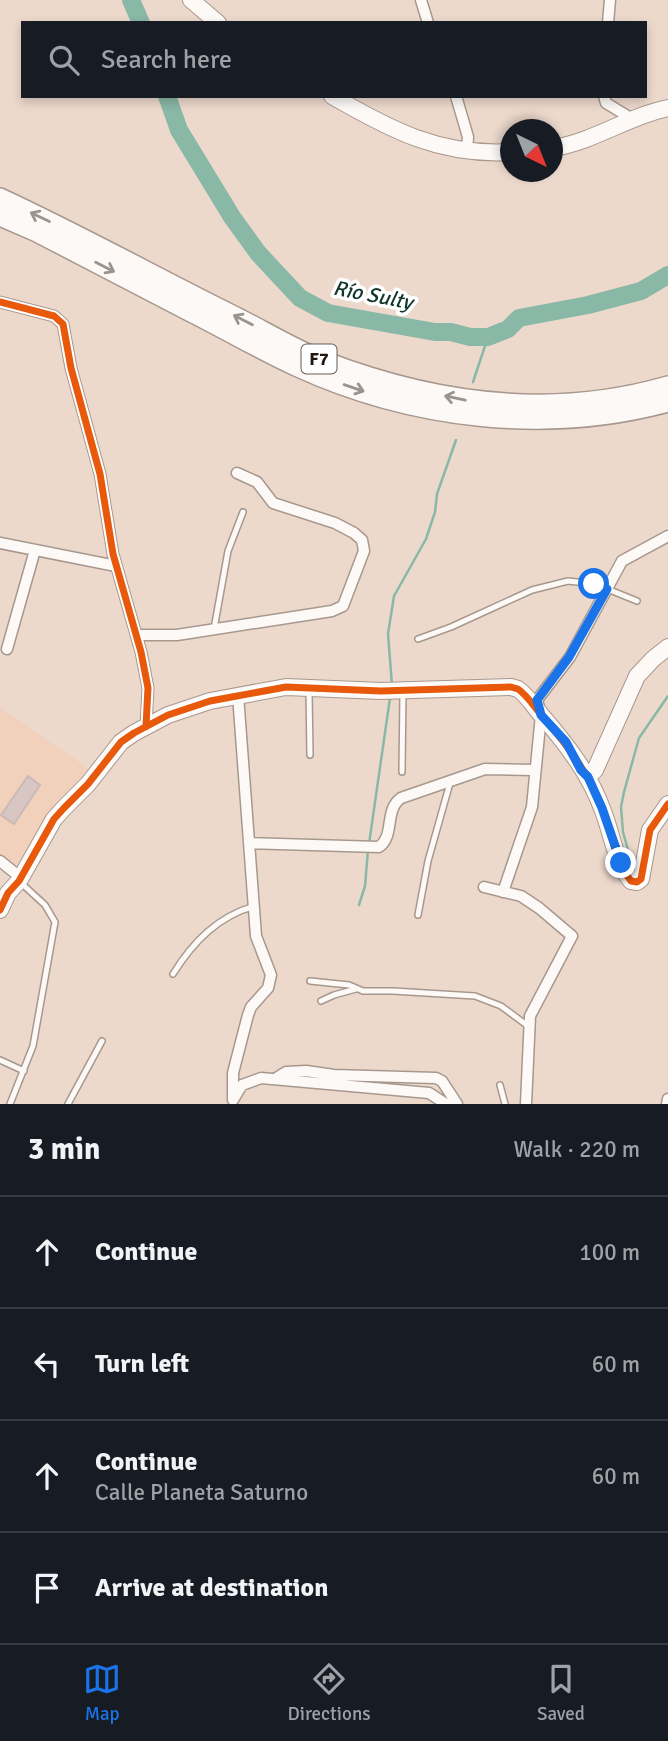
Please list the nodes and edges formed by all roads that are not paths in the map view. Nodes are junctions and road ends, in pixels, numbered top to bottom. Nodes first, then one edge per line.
1 (191, 0) edge
2 (421, 0) edge
3 (610, 0) edge
4 (217, 21) edge
5 (427, 21) edge
6 (608, 21) edge
7 (335, 98) edge
8 (457, 98) edge
9 (605, 98) edge
10 (668, 107) edge
11 (634, 120) junction
12 (563, 146) edge
13 (467, 150) junction
14 (500, 152) edge
15 (0, 198) edge
16 (0, 216) edge
17 (0, 302) edge
18 (668, 386) edge
19 (668, 402) edge
20 (237, 473) dead end
21 (243, 512) dead end
22 (668, 536) edge
23 (0, 543) edge
24 (35, 550) junction
25 (116, 566) junction
26 (607, 589) junction
27 (637, 601) dead end
28 (214, 629) junction
29 (137, 635) junction
30 (418, 639) dead end
31 (668, 647) edge
32 (7, 649) dead end
33 (309, 687) junction
34 (403, 690) junction
35 (238, 695) junction
36 (541, 715) junction
37 (146, 726) junction
38 (310, 755) dead end
39 (534, 771) junction
40 (402, 772) dead end
41 (588, 777) junction
42 (451, 780) junction
43 (668, 804) edge
44 (249, 843) junction
45 (0, 861) edge
46 (19, 879) junction
47 (484, 887) dead end
48 (503, 892) junction
49 (255, 906) junction
50 (0, 910) edge
51 (418, 915) dead end
52 (173, 974) dead end
53 (310, 981) dead end
54 (356, 989) junction
55 (321, 1001) dead end
56 (528, 1026) junction
57 (102, 1041) dead end
58 (0, 1060) edge
59 (24, 1071) junction
60 (416, 1078) junction
61 (275, 1079) junction
62 (500, 1085) dead end
63 (429, 1093) junction
64 (233, 1102) edge
65 (10, 1104) edge
66 (68, 1104) edge
67 (446, 1104) edge
68 (457, 1104) edge
69 (506, 1104) edge
70 (526, 1104) edge

1 - 4 street
2 - 5 street
3 - 6 street
7 - 13 street
8 - 13 street
9 - 11 street
10 - 11 street
11 - 12 street
13 - 14 street
18 -> 15 highway, F7
16 -> 19 highway, F7
17 - 25 street
20 - 28 street
21 - 28 lane
22 - 26 street
23 - 24 street
24 - 25 street
24 - 32 street
25 - 29 street
26 - 27 lane
26 - 30 lane
26 - 36 street
28 - 29 street
29 - 37 street
31 - 41 street
33 - 34 street
33 - 35 street
33 - 38 lane
34 - 36 street
34 - 40 lane
35 - 37 street
35 - 44 street
36 - 39 street
36 - 41 street
37 - 46 street
39 - 42 street
39 - 48 street
41 - 43 street
42 - 44 street
42 - 51 lane
44 - 49 street
45 - 46 street
46 - 50 street
46 - 59 lane
47 - 48 street
48 - 56 street
49 - 52 lane
49 - 64 street
53 - 54 lane
54 - 55 lane
54 - 56 lane
56 - 70 street
57 - 66 lane
58 - 59 lane
59 - 65 lane
60 - 61 street
60 - 63 street
60 - 68 street
61 - 63 street
61 - 64 street
62 - 69 lane
63 - 67 street

